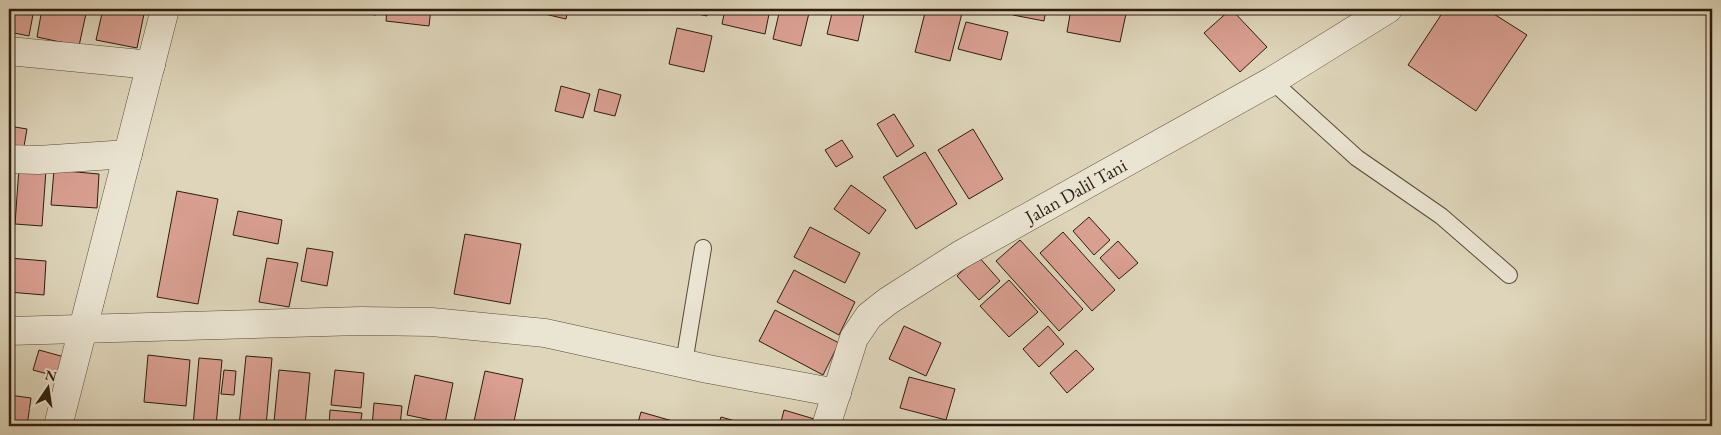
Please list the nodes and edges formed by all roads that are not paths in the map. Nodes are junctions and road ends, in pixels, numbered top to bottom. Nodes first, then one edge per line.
1 (165, 9) edge
2 (1388, 9) edge
3 (9, 51) edge
4 (150, 65) junction
5 (1272, 81) junction
6 (128, 154) junction
7 (9, 159) edge
8 (703, 248) dead end
9 (1509, 274) dead end
10 (83, 330) junction
11 (9, 331) edge
12 (684, 363) junction
13 (837, 393) junction
14 (58, 426) edge
15 (826, 426) edge

1 - 4 street
2 - 5 street, Jalan Dalil Tani
3 - 4 street
4 - 6 street
5 - 9 lane
5 - 13 street, Jalan Dalil Tani
6 - 7 street
6 - 10 street
8 - 12 lane
10 - 11 street
10 - 12 street
10 - 14 street
12 - 13 street
13 - 15 street, Jalan Dalil Tani

